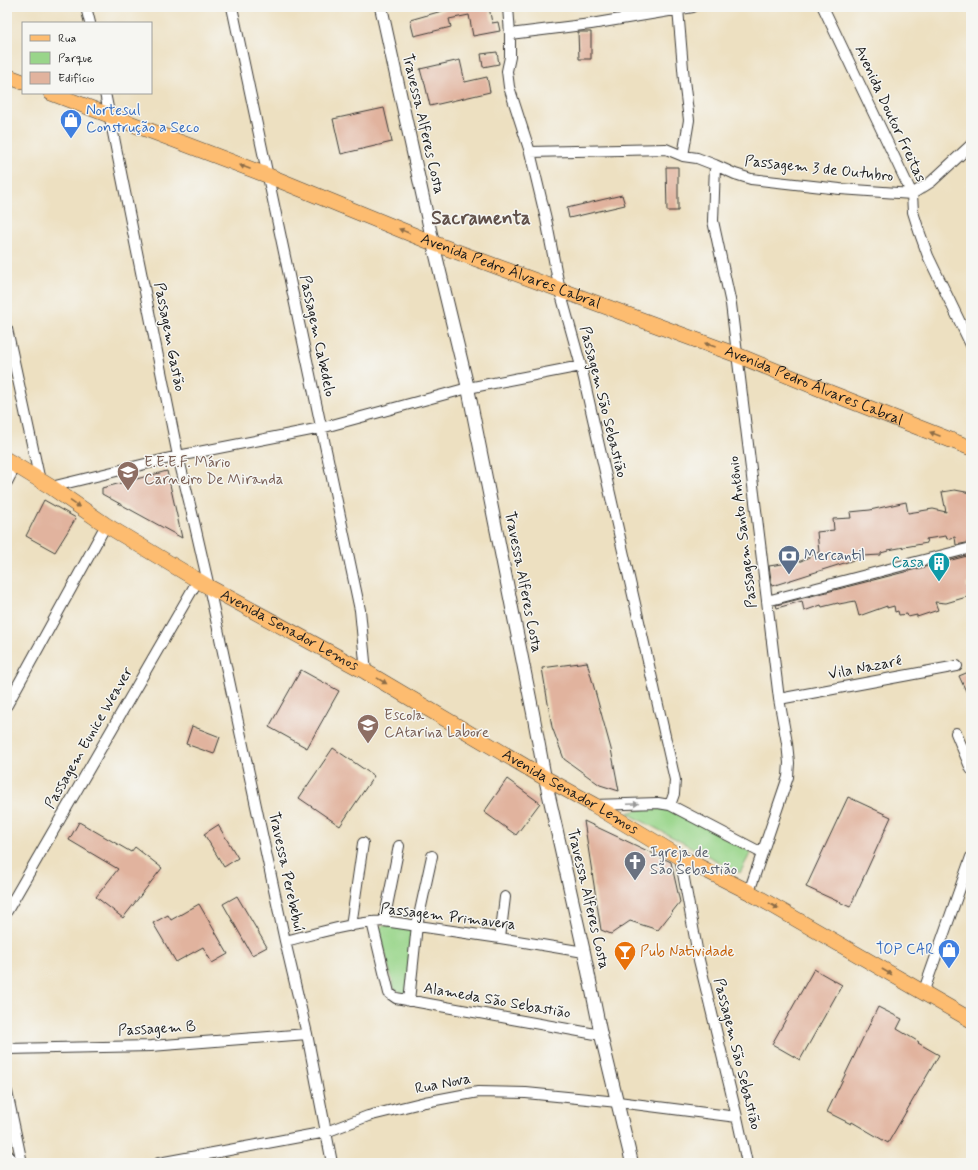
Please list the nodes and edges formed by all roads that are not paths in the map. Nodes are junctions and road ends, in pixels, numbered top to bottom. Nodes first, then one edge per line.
1 (86, 7) edge
2 (232, 7) edge
3 (381, 7) edge
4 (508, 7) edge
5 (692, 7) edge
6 (823, 7) edge
7 (678, 9) junction
8 (90, 22) edge
9 (510, 34) junction
10 (7, 76) edge
11 (22, 82) edge
12 (54, 94) edge
13 (105, 94) edge
14 (110, 116) junction
15 (971, 145) edge
16 (530, 152) junction
17 (683, 156) junction
18 (715, 165) junction
19 (269, 176) junction
20 (912, 194) junction
21 (433, 243) junction
22 (560, 291) junction
23 (7, 329) edge
24 (971, 345) edge
25 (737, 355) junction
26 (581, 366) junction
27 (468, 388) junction
28 (321, 428) junction
29 (971, 448) edge
30 (178, 456) junction
31 (11, 463) edge
32 (7, 482) edge
33 (46, 484) junction
34 (106, 525) junction
35 (971, 548) edge
36 (203, 583) junction
37 (767, 601) junction
38 (957, 666) dead end
39 (366, 672) junction
40 (780, 699) junction
41 (7, 705) edge
42 (956, 733) dead end
43 (971, 769) edge
44 (545, 778) junction
45 (594, 805) junction
46 (670, 805) junction
47 (363, 843) dead end
48 (399, 846) dead end
49 (762, 853) junction
50 (432, 856) dead end
51 (680, 857) junction
52 (971, 857) edge
53 (749, 892) junction
54 (505, 897) dead end
55 (7, 911) edge
56 (384, 921) junction
57 (372, 922) junction
58 (351, 926) junction
59 (417, 926) junction
60 (500, 938) junction
61 (285, 941) junction
62 (584, 952) junction
63 (923, 992) junction
64 (409, 1001) junction
65 (971, 1020) edge
66 (307, 1034) junction
67 (602, 1035) junction
68 (7, 1049) edge
69 (7, 1092) edge
70 (618, 1102) junction
71 (737, 1117) junction
72 (326, 1132) junction
73 (7, 1154) edge
74 (14, 1163) edge
75 (22, 1163) edge
76 (159, 1163) edge
77 (332, 1163) edge
78 (632, 1163) edge
79 (747, 1163) edge

1 - 8 street
2 - 19 street, Passagem Cabedelo
3 - 21 street, Travessa Alferes Costa
4 - 9 street, Passagem São Sebastião
5 - 7 street
6 - 20 street, Avenida Doutor Freitas
7 - 9 street
7 - 17 street
9 - 16 street, Passagem São Sebastião
10 - 11 main road
12 - 14 main road, Avenida Pedro Álvares Cabral
13 - 14 street, Passagem Gastão
19 -> 14 main road, Avenida Pedro Álvares Cabral
14 - 30 street, Passagem Gastão
15 - 20 street
16 - 17 street, Passagem 3 de Outubro
16 - 22 street, Passagem São Sebastião
17 - 18 street, Passagem 3 de Outubro
18 - 20 street, Passagem 3 de Outubro
18 - 25 street, Passagem Santo Antônio
21 -> 19 main road, Avenida Pedro Álvares Cabral
19 - 28 street, Passagem Cabedelo
20 - 24 street, Avenida Doutor Freitas
21 - 22 main road, Avenida Pedro Álvares Cabral
21 - 27 street, Travessa Alferes Costa
25 -> 22 main road, Avenida Pedro Álvares Cabral
22 - 26 street, Passagem São Sebastião
23 - 33 street
29 -> 25 main road, Avenida Pedro Álvares Cabral
25 - 37 street, Passagem Santo Antônio
26 - 27 street
26 - 46 street, Passagem São Sebastião
27 - 28 street
27 - 44 street, Travessa Alferes Costa
28 - 30 street
28 - 39 street, Passagem Cabedelo
30 - 33 street
30 - 36 street, Passagem Gastão
31 - 32 street
31 - 33 main road, Avenida Senador Lemos
33 -> 34 main road, Avenida Senador Lemos
34 - 36 main road, Avenida Senador Lemos
34 - 41 street
35 - 37 street
36 - 39 main road, Avenida Senador Lemos
36 - 55 street, Passagem Eunice Weaver
36 - 61 street, Travessa Perebebuí
37 - 40 street, Passagem Santo Antônio
38 - 40 street, Vila Nazaré
39 -> 44 main road, Avenida Senador Lemos
40 - 49 street, Passagem Santo Antônio
42 - 43 street
44 - 45 main road, Avenida Senador Lemos
44 - 62 street, Travessa Alferes Costa
45 -> 46 street
45 - 51 main road, Avenida Senador Lemos
46 - 49 street
47 - 58 street
48 - 56 street
49 - 53 street, Passagem Santo Antônio
50 - 59 street
51 - 53 main road, Avenida Senador Lemos
51 - 71 street, Passagem São Sebastião
52 - 63 street
53 -> 63 main road, Avenida Senador Lemos
54 - 60 street
56 - 57 street, Passagem Primavera
56 - 59 street, Passagem Primavera
57 - 58 street, Passagem Primavera
57 - 64 street, Alameda São Sebastião
58 - 61 street, Passagem Primavera
59 - 60 street, Passagem Primavera
59 - 64 street
60 - 62 street, Passagem Primavera
61 - 66 street, Travessa Perebebuí
62 - 67 street, Travessa Alferes Costa
63 - 65 main road, Avenida Senador Lemos
64 - 67 street, Alameda São Sebastião
66 - 68 street, Passagem B
66 - 72 street, Travessa Perebebuí
67 - 70 street, Travessa Alferes Costa
69 - 75 street
70 - 71 street, Rua Nova
70 - 72 street, Rua Nova
70 - 78 street, Travessa Alferes Costa
71 - 79 street, Passagem São Sebastião
72 - 76 street, Rua Nova
72 - 77 street, Travessa Perebebuí
73 - 74 street

